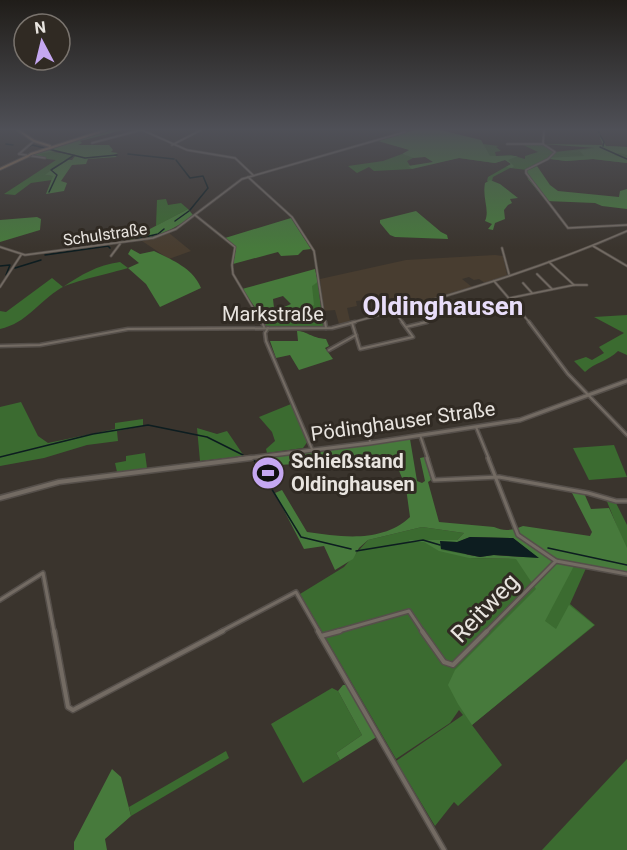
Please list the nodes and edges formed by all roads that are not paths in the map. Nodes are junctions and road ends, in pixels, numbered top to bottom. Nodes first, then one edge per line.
1 (247, 170) edge
2 (275, 170) edge
3 (527, 170) edge
4 (249, 172) junction
5 (253, 176) junction
6 (248, 177) junction
7 (195, 215) junction
8 (627, 225) edge
9 (627, 231) edge
10 (120, 243) junction
11 (592, 246) junction
12 (0, 248) edge
13 (502, 248) dead end
14 (21, 255) junction
15 (111, 256) dead end
16 (549, 262) junction
17 (627, 266) edge
18 (537, 274) dead end
19 (509, 275) junction
20 (494, 280) junction
21 (523, 283) dead end
22 (574, 285) junction
23 (587, 285) dead end
24 (0, 287) edge
25 (552, 289) junction
26 (532, 293) junction
27 (509, 298) junction
28 (365, 301) dead end
29 (394, 311) junction
30 (372, 317) junction
31 (429, 321) dead end
32 (352, 323) junction
33 (406, 327) junction
34 (266, 328) junction
35 (326, 329) junction
36 (356, 335) junction
37 (0, 346) edge
38 (329, 350) dead end
39 (627, 381) edge
40 (588, 396) junction
41 (476, 427) junction
42 (369, 434) dead end
43 (420, 435) junction
44 (627, 435) edge
45 (370, 443) junction
46 (312, 449) junction
47 (262, 455) junction
48 (263, 461) dead end
49 (496, 477) junction
50 (0, 498) edge
51 (627, 501) edge
52 (556, 561) junction
53 (627, 574) edge
54 (296, 592) joint
55 (0, 600) edge
56 (321, 636) junction
57 (444, 850) edge

1 - 4 street
2 - 5 street, Schulstraße
3 - 8 street
4 - 5 street
4 - 6 street
5 - 6 street, Schulstraße
6 - 7 street, Schulstraße
6 - 35 street
7 - 10 street, Schulstraße
7 - 34 street
9 - 11 street, Markstraße
10 - 14 street, Schulstraße
10 - 15 street
11 - 16 street, Markstraße
11 - 17 street
12 - 14 street, Schulstraße
13 - 19 street
14 - 24 street
16 - 19 street, Markstraße
16 - 22 street
18 - 25 street
19 - 20 street, Markstraße
20 - 27 street
20 - 29 street, Markstraße
21 - 26 street
22 - 23 street
22 - 25 street
25 - 26 street
26 - 27 street
27 - 40 street
28 - 30 street
29 - 30 street, Markstraße
29 - 33 street
30 - 32 street, Markstraße
31 - 33 street
32 - 35 street, Markstraße
32 - 36 street
33 - 36 street
34 - 35 street, Markstraße
34 - 37 street, Markstraße
34 - 46 street
36 - 38 street
39 - 40 street, Pödinghauser Straße
40 - 41 street, Pödinghauser Straße
40 - 44 street
41 - 43 street, Pödinghauser Straße
41 - 49 street
42 - 45 street
43 - 45 street, Pödinghauser Straße
43 - 49 street
45 - 46 street, Pödinghauser Straße
46 - 47 street, Pödinghauser Straße
47 - 48 street
47 - 50 street, Pödinghauser Straße
49 - 51 street
49 - 52 street
52 - 53 street
52 - 56 street, Reitweg
54 - 55 street
54 - 56 street
56 - 57 street

